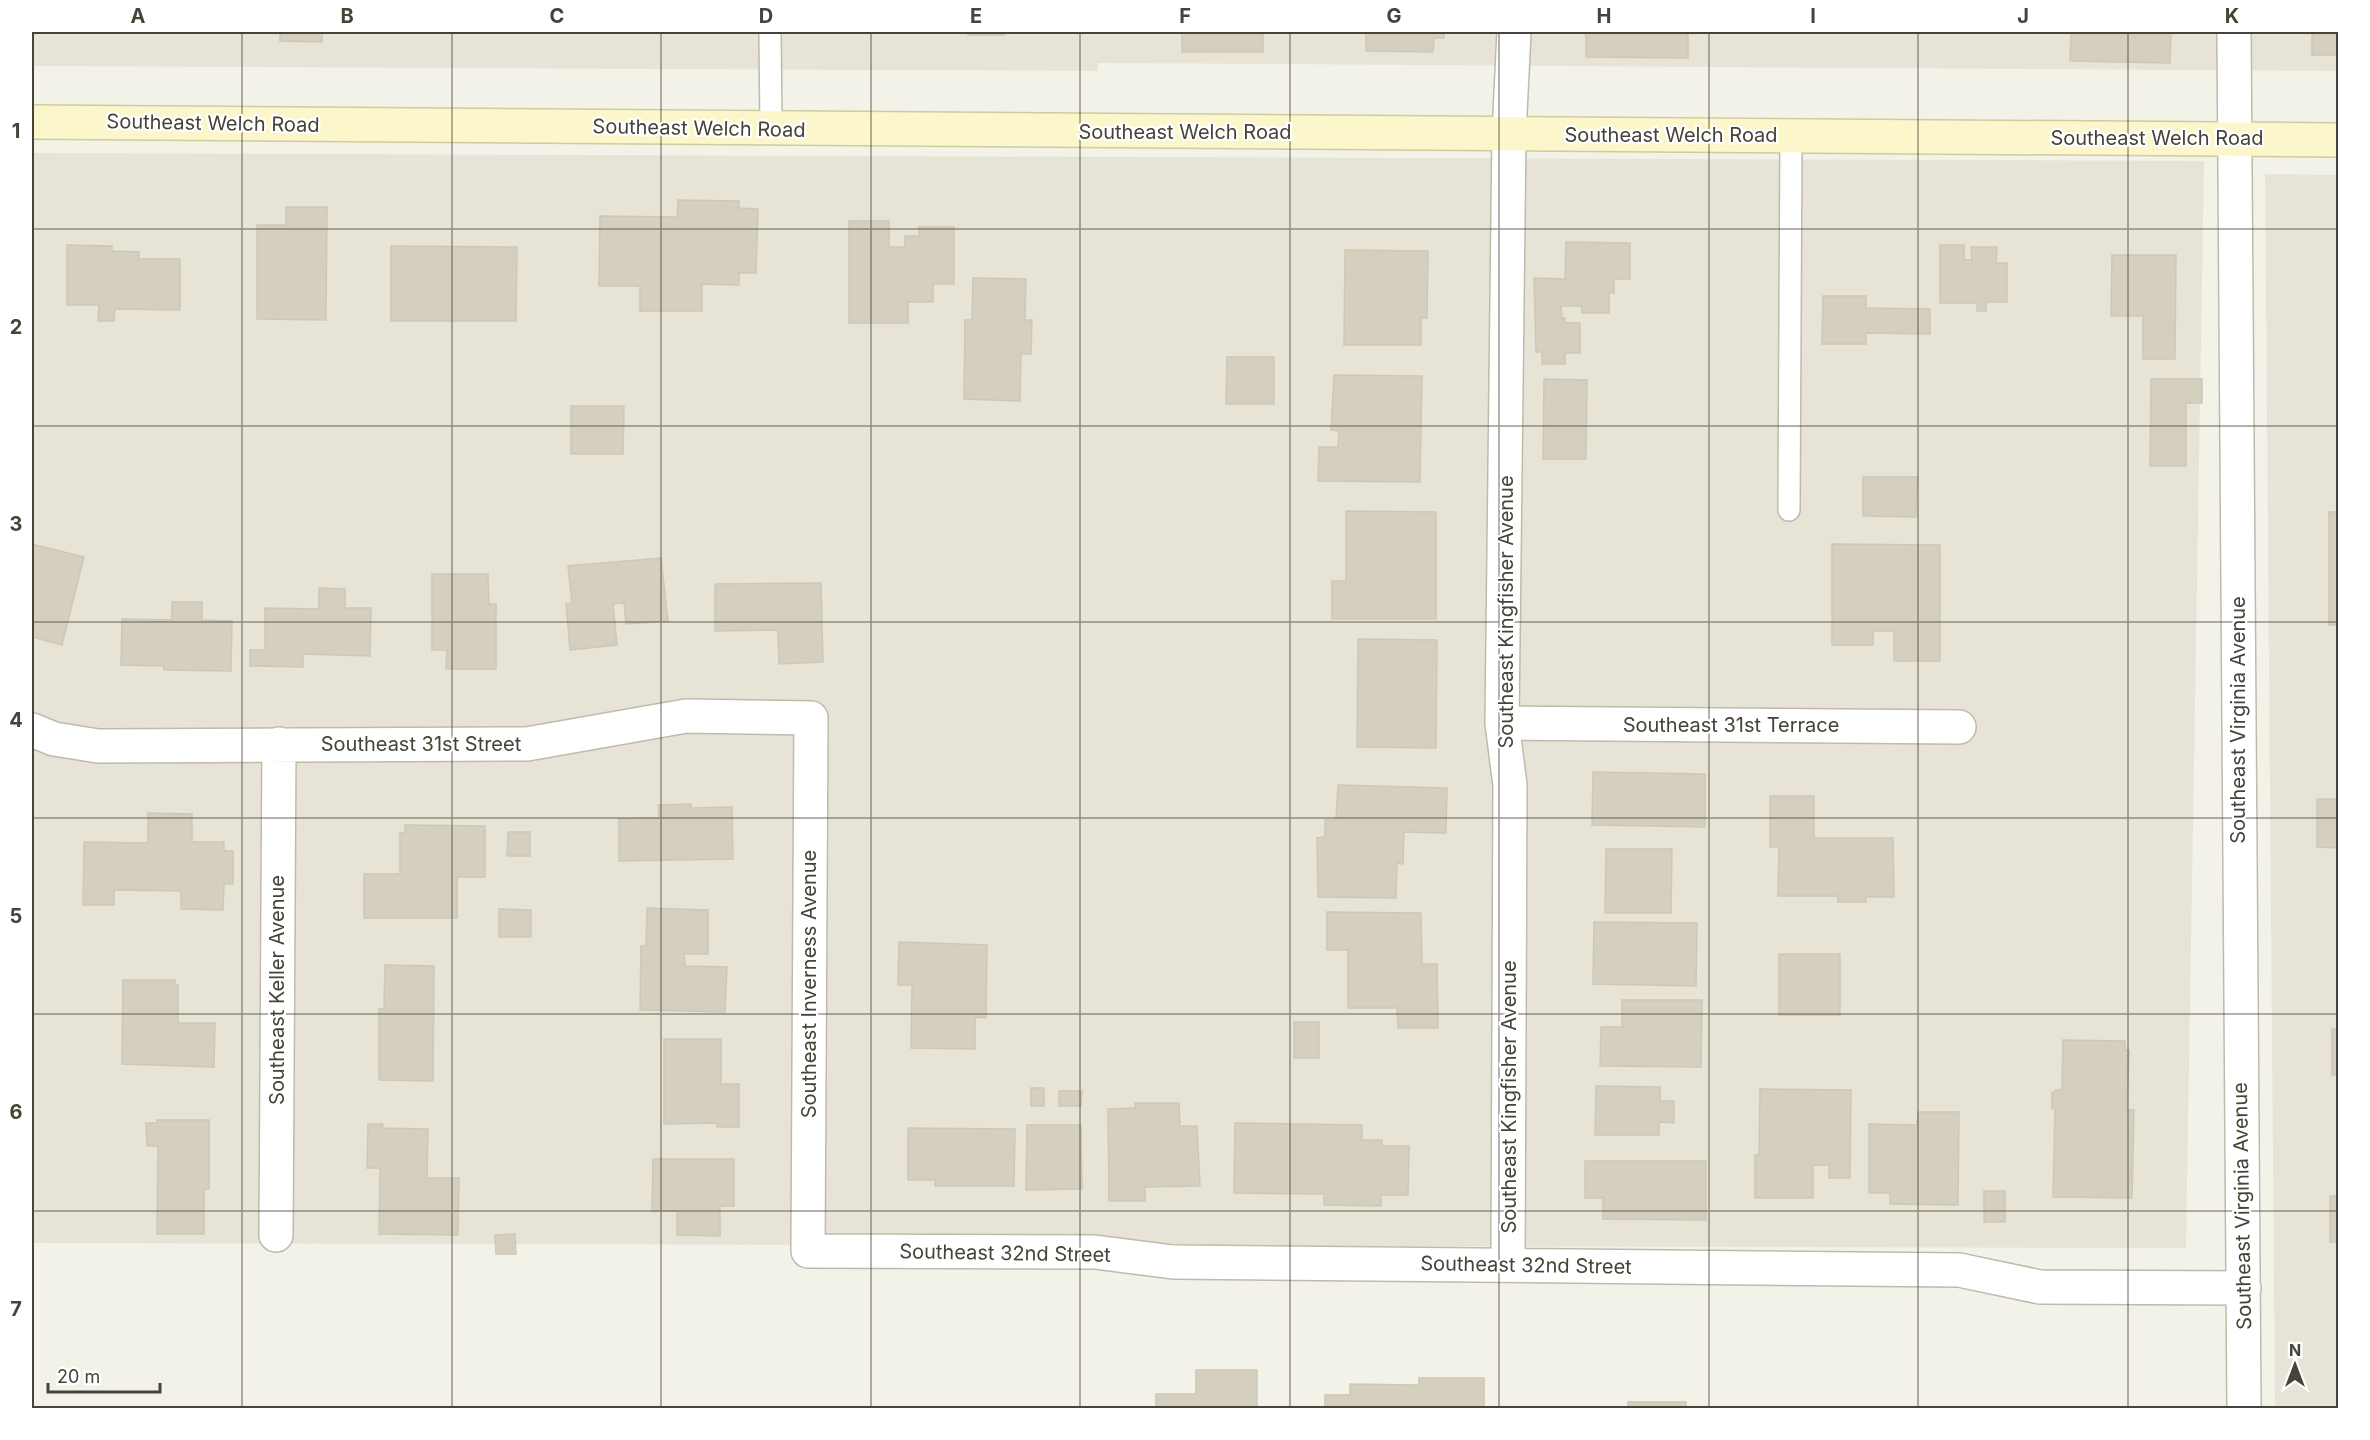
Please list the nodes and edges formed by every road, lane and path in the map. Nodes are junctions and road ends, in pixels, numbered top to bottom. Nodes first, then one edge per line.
1 (770, 32) edge
2 (1514, 32) edge
3 (2234, 32) edge
4 (32, 122) edge
5 (771, 128) junction
6 (1509, 133) junction
7 (1791, 135) junction
8 (2234, 139) junction
9 (2338, 140) edge
10 (1789, 510) dead end
11 (811, 718) joint
12 (1502, 723) junction
13 (1959, 727) dead end
14 (32, 730) edge
15 (279, 744) junction
16 (276, 1235) dead end
17 (808, 1251) joint
18 (1508, 1264) junction
19 (2244, 1288) junction
20 (2244, 1408) edge

1 - 5 lane
2 - 6 street, Southeast Kingfisher Avenue
3 - 8 street, Southeast Virginia Avenue
4 - 5 street, Southeast Welch Road
5 - 6 street, Southeast Welch Road
6 - 7 street, Southeast Welch Road
6 - 12 street, Southeast Kingfisher Avenue
7 - 8 street, Southeast Welch Road
7 - 10 lane
8 - 9 street, Southeast Welch Road
8 - 19 street, Southeast Virginia Avenue
11 - 15 street, Southeast 31st Street
11 - 17 street, Southeast Inverness Avenue
12 - 13 street, Southeast 31st Terrace
12 - 18 street, Southeast Kingfisher Avenue
14 - 15 street, Southeast 31st Street
15 - 16 street, Southeast Keller Avenue
17 - 18 street, Southeast 32nd Street
18 - 19 street, Southeast 32nd Street
19 - 20 street, Southeast Virginia Avenue

